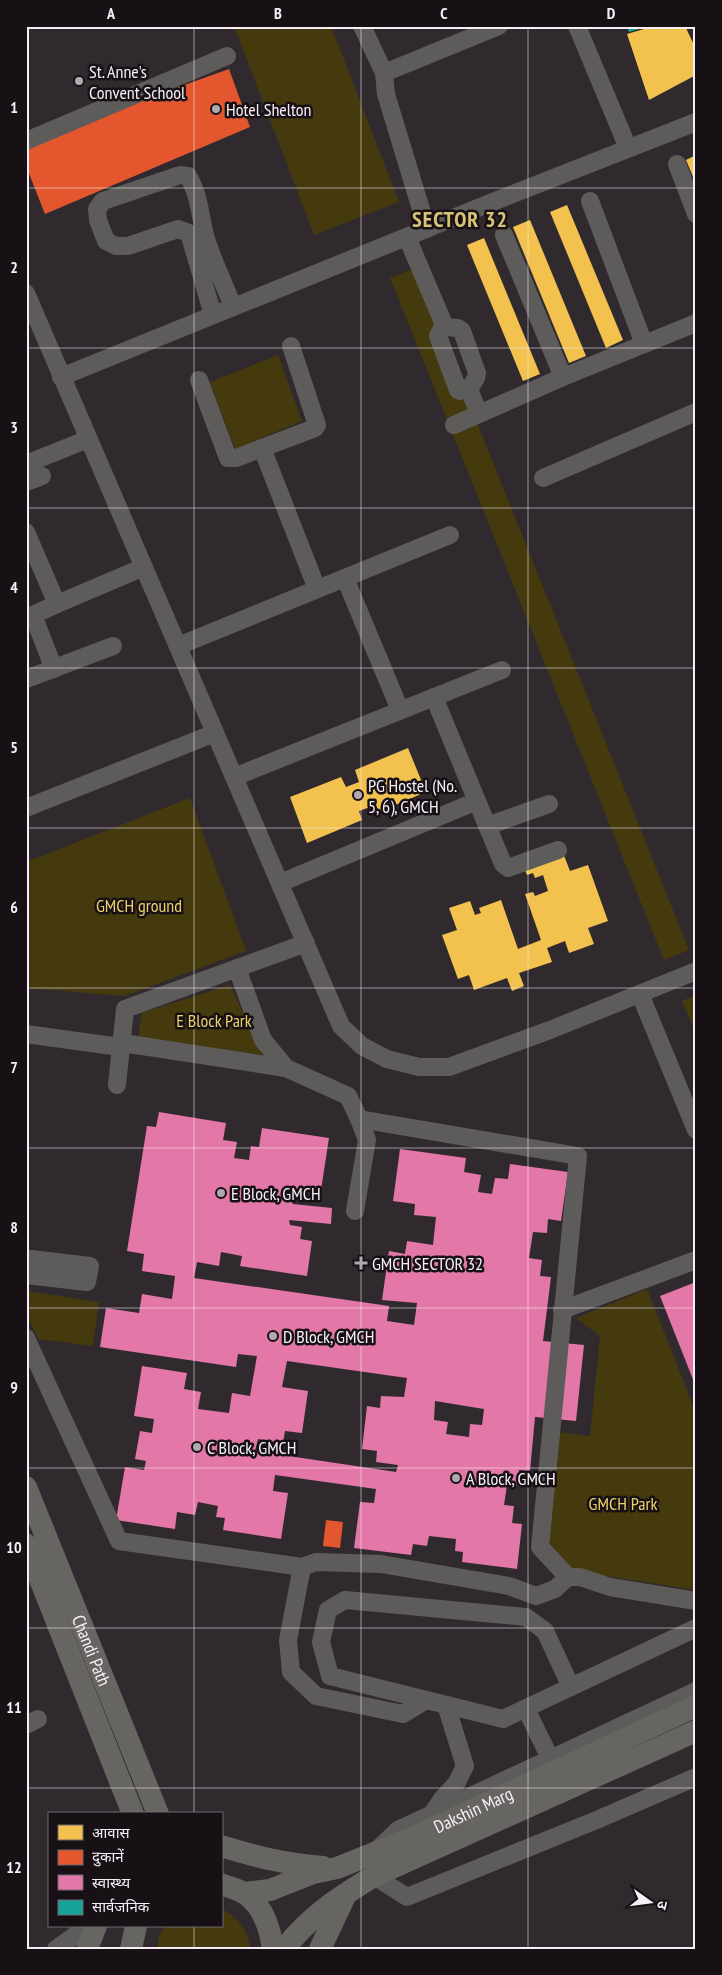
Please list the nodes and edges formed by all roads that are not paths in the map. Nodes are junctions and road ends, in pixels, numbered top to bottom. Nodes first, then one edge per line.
1 (362, 26) edge
2 (499, 26) edge
3 (577, 26) edge
4 (227, 56) dead end
5 (384, 74) junction
6 (696, 122) edge
7 (26, 141) edge
8 (628, 148) junction
9 (677, 164) dead end
10 (590, 201) dead end
11 (696, 214) edge
12 (427, 229) junction
13 (504, 235) dead end
14 (407, 237) junction
15 (26, 293) edge
16 (233, 307) junction
17 (213, 315) junction
18 (696, 323) edge
19 (445, 327) junction
20 (644, 344) junction
21 (291, 346) dead end
22 (61, 377) junction
23 (562, 377) junction
24 (199, 380) dead end
25 (469, 388) junction
26 (696, 412) edge
27 (478, 414) junction
28 (454, 425) dead end
29 (88, 439) junction
30 (262, 448) junction
31 (26, 464) edge
32 (543, 478) dead end
33 (26, 532) edge
34 (450, 535) dead end
35 (144, 567) junction
36 (345, 578) junction
37 (317, 589) junction
38 (57, 604) junction
39 (113, 646) dead end
40 (178, 646) junction
41 (54, 669) junction
42 (502, 670) dead end
43 (26, 679) edge
44 (434, 697) junction
45 (400, 710) junction
46 (215, 733) junction
47 (234, 777) junction
48 (477, 801) junction
49 (549, 804) dead end
50 (26, 808) edge
51 (487, 826) junction
52 (558, 850) dead end
53 (280, 883) junction
54 (306, 943) junction
55 (236, 968) junction
56 (696, 971) edge
57 (640, 994) junction
58 (26, 1034) edge
59 (120, 1047) junction
60 (286, 1068) junction
61 (116, 1085) dead end
62 (359, 1118) junction
63 (696, 1130) edge
64 (355, 1211) dead end
65 (696, 1260) edge
66 (26, 1264) edge
67 (26, 1275) edge
68 (562, 1310) junction
69 (26, 1338) edge
70 (26, 1487) edge
71 (26, 1544) edge
72 (302, 1566) junction
73 (568, 1577) junction
74 (696, 1601) edge
75 (696, 1628) edge
76 (571, 1687) junction
77 (696, 1691) edge
78 (426, 1700) junction
79 (446, 1704) junction
80 (696, 1706) edge
81 (526, 1709) junction
82 (696, 1731) edge
83 (109, 1754) junction
84 (550, 1758) junction
85 (696, 1777) edge
86 (118, 1812) edge
87 (132, 1812) edge
88 (158, 1812) edge
89 (433, 1813) junction
90 (222, 1846) edge
91 (374, 1853) junction
92 (337, 1868) junction
93 (374, 1876) junction
94 (222, 1884) edge
95 (244, 1893) junction
96 (346, 1893) junction
97 (85, 1928) edge
98 (95, 1928) edge
99 (56, 1949) edge
100 (87, 1949) edge
101 (273, 1949) edge
102 (284, 1949) edge
103 (320, 1949) edge

1 - 5 street
2 - 5 street
3 - 8 street
4 - 7 street
5 - 12 street
6 - 8 street
8 - 12 street
9 - 11 street
10 - 20 street
12 - 14 street
13 - 23 street
14 - 16 street
14 - 19 street
15 - 22 street
16 - 17 street
16 - 17 street
17 - 22 street
18 - 20 street
19 - 25 street
19 - 25 street
20 - 23 street
21 - 30 street
22 - 29 street
23 - 27 street
24 - 30 street
25 - 27 street
26 - 32 street
27 - 28 street
29 - 31 street
29 - 35 street
30 - 37 street
33 - 38 street
34 - 36 street
35 - 38 street
35 - 40 street
36 - 37 street
36 - 45 street
37 - 40 street
38 - 41 street
39 - 41 street
40 - 46 street
41 - 43 street
42 - 44 street
44 - 45 street
44 - 48 street
45 - 47 street
46 - 47 street
46 - 50 street
47 - 53 street
48 - 51 street
48 - 53 street
49 - 51 street
51 - 52 street
53 - 54 street
54 - 55 street
54 - 57 street
55 - 59 street
55 - 60 street
56 - 57 street
57 - 63 street
58 - 59 street
59 - 60 street
59 - 61 street
60 - 62 street
62 - 64 street
62 - 68 street
65 - 68 street
66 - 67 street
68 - 73 street
69 - 72 street
70 - 88 main road, Chandi Path
71 - 83 main road, Chandi Path
72 - 73 street
72 - 78 street
73 - 74 street
75 - 76 street
76 - 78 street
76 - 81 street
77 - 84 street
78 - 79 street
79 - 81 street
79 - 89 street
80 - 91 main road, Dakshin Marg
81 - 84 street
82 - 93 main road, Dakshin Marg
83 - 86 main road
83 - 87 main road, Chandi Path
84 - 89 street
85 - 93 street
89 - 91 street
90 - 92 main road
91 - 92 main road, Dakshin Marg
92 - 95 main road, Dakshin Marg
93 - 96 main road, Dakshin Marg
94 - 95 main road
95 - 101 main road
96 - 102 main road, Dakshin Marg
96 - 103 main road
97 - 99 street
98 - 100 main road

